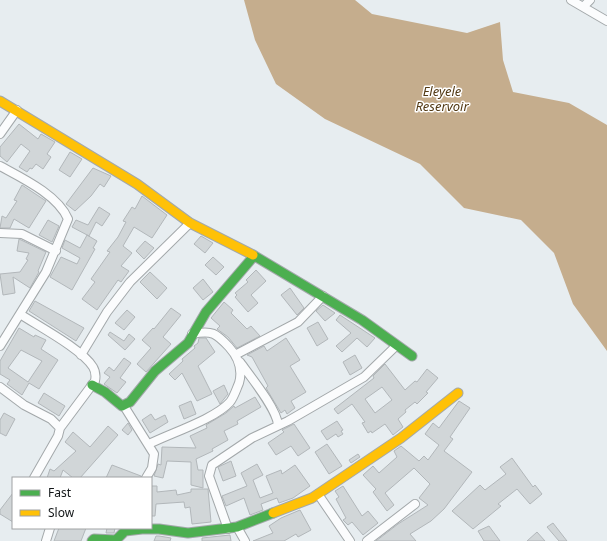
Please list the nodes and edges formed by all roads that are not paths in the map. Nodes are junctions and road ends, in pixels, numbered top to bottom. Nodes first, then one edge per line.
1 (571, 0) edge
2 (590, 0) edge
3 (583, 7) junction
4 (607, 21) edge
5 (0, 101) edge
6 (16, 110) junction
7 (0, 134) edge
8 (0, 166) edge
9 (190, 223) junction
10 (0, 233) edge
11 (56, 251) junction
12 (254, 256) junction
13 (323, 296) junction
14 (20, 314) junction
15 (192, 334) junction
16 (397, 345) junction
17 (0, 346) edge
18 (81, 355) junction
19 (412, 356) dead end
20 (237, 357) junction
21 (92, 385) junction
22 (0, 387) edge
23 (458, 393) dead end
24 (124, 406) junction
25 (278, 425) junction
26 (60, 428) junction
27 (149, 444) junction
28 (35, 477) edge
29 (147, 477) edge
30 (318, 494) junction
31 (416, 504) dead end
32 (232, 528) junction
33 (50, 529) edge
34 (125, 530) edge
35 (46, 541) edge
36 (92, 541) edge
37 (245, 541) edge
38 (350, 541) edge
39 (367, 541) edge

1 - 3 street
2 - 3 street
3 - 4 street
5 - 6 street
6 - 7 street
6 - 9 street
8 - 11 street
9 - 12 street
9 - 18 street
10 - 11 street
11 - 14 street
12 - 13 street
12 - 15 street
13 - 16 street
13 - 20 street
14 - 17 street
14 - 18 street
15 - 20 street
15 - 24 street
16 - 19 street
16 - 25 street
18 - 21 street
20 - 25 street
20 - 27 street
21 - 24 street
21 - 26 street
22 - 26 street
23 - 30 street
24 - 27 street
25 - 32 street
26 - 28 street
27 - 29 street
30 - 32 street
30 - 38 street
31 - 39 street
32 - 34 street
32 - 37 street
33 - 35 street
34 - 36 street

